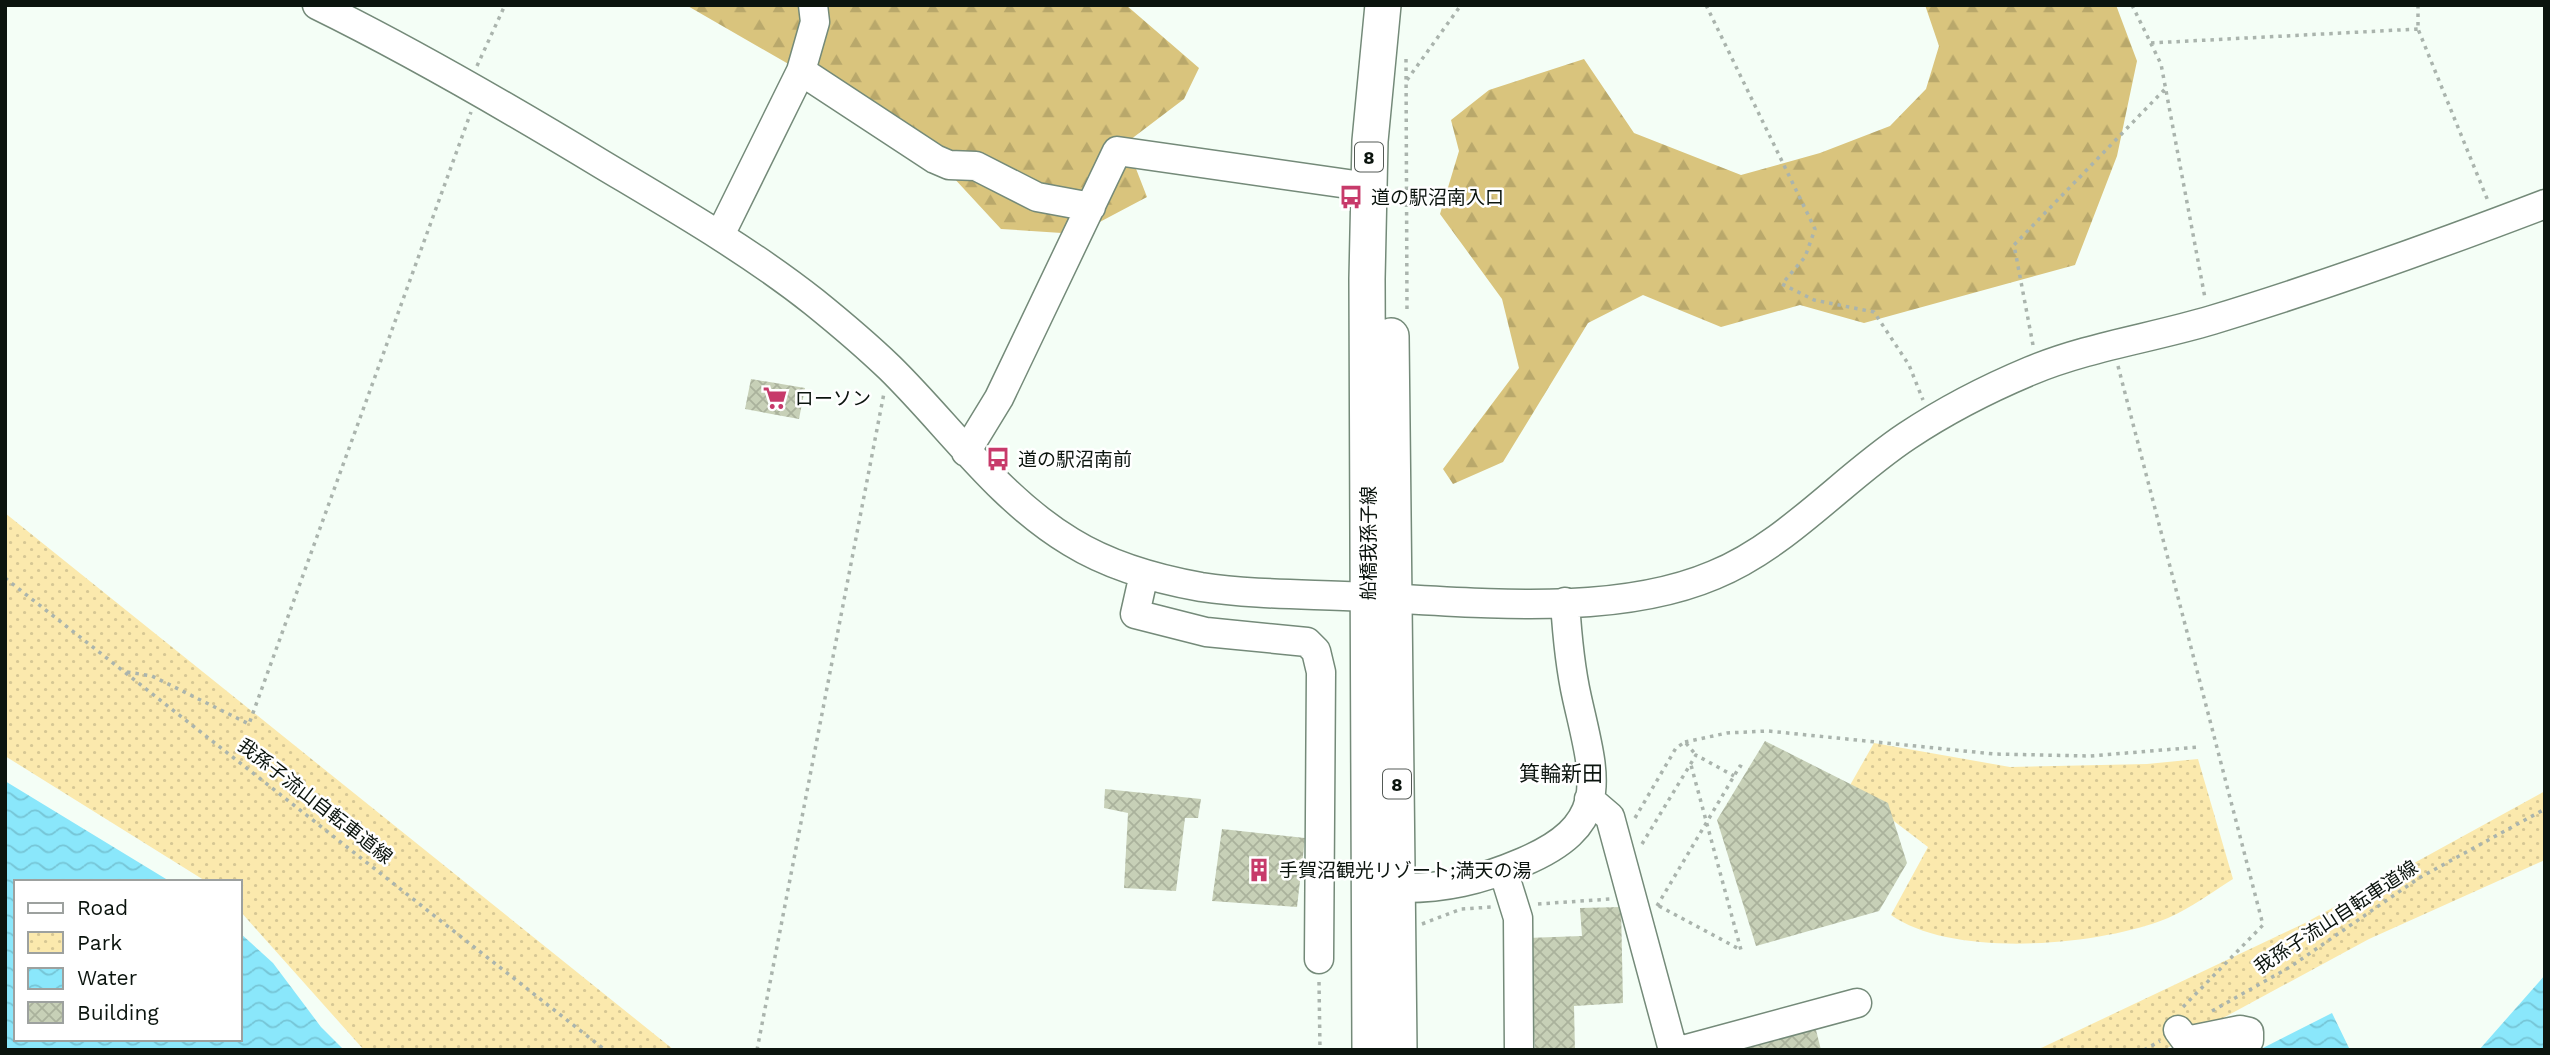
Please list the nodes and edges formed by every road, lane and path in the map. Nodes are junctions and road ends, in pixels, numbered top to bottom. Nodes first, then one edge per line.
1 (317, 5) edge
2 (505, 5) edge
3 (813, 5) edge
4 (1461, 5) edge
5 (1706, 5) edge
6 (2132, 5) edge
7 (2418, 5) edge
8 (2418, 29) junction
9 (1390, 32) edge
10 (2151, 44) junction
11 (801, 71) junction
12 (1407, 80) junction
13 (474, 87) junction
14 (2166, 88) junction
15 (1369, 187) junction
16 (2545, 204) edge
17 (1091, 207) junction
18 (2496, 222) junction
19 (720, 235) junction
20 (2210, 321) junction
21 (1407, 325) dead end
22 (2113, 347) junction
23 (889, 367) junction
24 (2038, 368) junction
25 (1932, 421) junction
26 (966, 452) junction
27 (1144, 574) junction
28 (5, 578) edge
29 (1381, 598) junction
30 (1565, 602) junction
31 (127, 672) junction
32 (1685, 742) junction
33 (2199, 747) dead end
34 (1696, 755) junction
35 (1691, 765) junction
36 (1746, 769) dead end
37 (1734, 776) junction
38 (1589, 799) junction
39 (2545, 809) edge
40 (1707, 824) junction
41 (1629, 828) dead end
42 (1635, 854) dead end
43 (1503, 870) junction
44 (1398, 888) junction
45 (1647, 906) junction
46 (1319, 959) joint
47 (1384, 970) junction
48 (1857, 1003) dead end
49 (2178, 1030) junction
50 (604, 1050) edge
51 (757, 1050) edge
52 (1320, 1050) edge
53 (1370, 1050) edge
54 (1399, 1050) edge
55 (1519, 1050) edge
56 (1673, 1050) edge
57 (1683, 1050) edge
58 (2144, 1050) edge
59 (2231, 1050) edge

1 - 13 street
2 - 13 path
3 - 11 street
4 - 12 path
5 - 25 path
6 - 10 path
7 - 8 path
8 - 10 path
8 - 18 path
9 - 12 path
9 - 15 main road, 船橋我孫子線 / 8
9 - 29 main road, 船橋我孫子線 / 8
10 - 14 path
11 - 17 street
11 - 19 street
12 - 21 path
13 - 19 street
13 - 31 path
14 - 20 path
14 - 24 path
15 - 17 street
15 - 29 main road, 船橋我孫子線 / 8
16 - 18 street
17 - 26 street
18 - 20 street
19 - 23 street
20 - 22 street
22 - 24 street
22 - 49 path
23 - 26 street
23 - 51 path
24 - 25 street
25 - 30 street
26 - 27 street
27 - 29 street
27 - 46 street
28 - 31 path, 我孫子流山自転車道線
29 - 30 street
29 - 44 main road, 船橋我孫子線 / 8
29 - 47 main road, 船橋我孫子線 / 8
30 - 38 street
31 - 50 path, 我孫子流山自転車道線
32 - 33 path
32 - 34 path
32 - 41 path
34 - 35 path
34 - 37 path
35 - 40 path
35 - 42 path
36 - 37 path
37 - 40 path
38 - 43 street
38 - 45 street
39 - 49 path, 我孫子流山自転車道線
40 - 45 path
40 - 45 path
43 - 44 street
43 - 55 street
44 - 47 main road, 船橋我孫子線 / 8
45 - 56 street
46 - 52 path
47 - 53 main road, 船橋我孫子線 / 8
47 - 54 main road, 船橋我孫子線 / 8
48 - 57 street
49 - 58 path, 我孫子流山自転車道線
49 - 59 street

